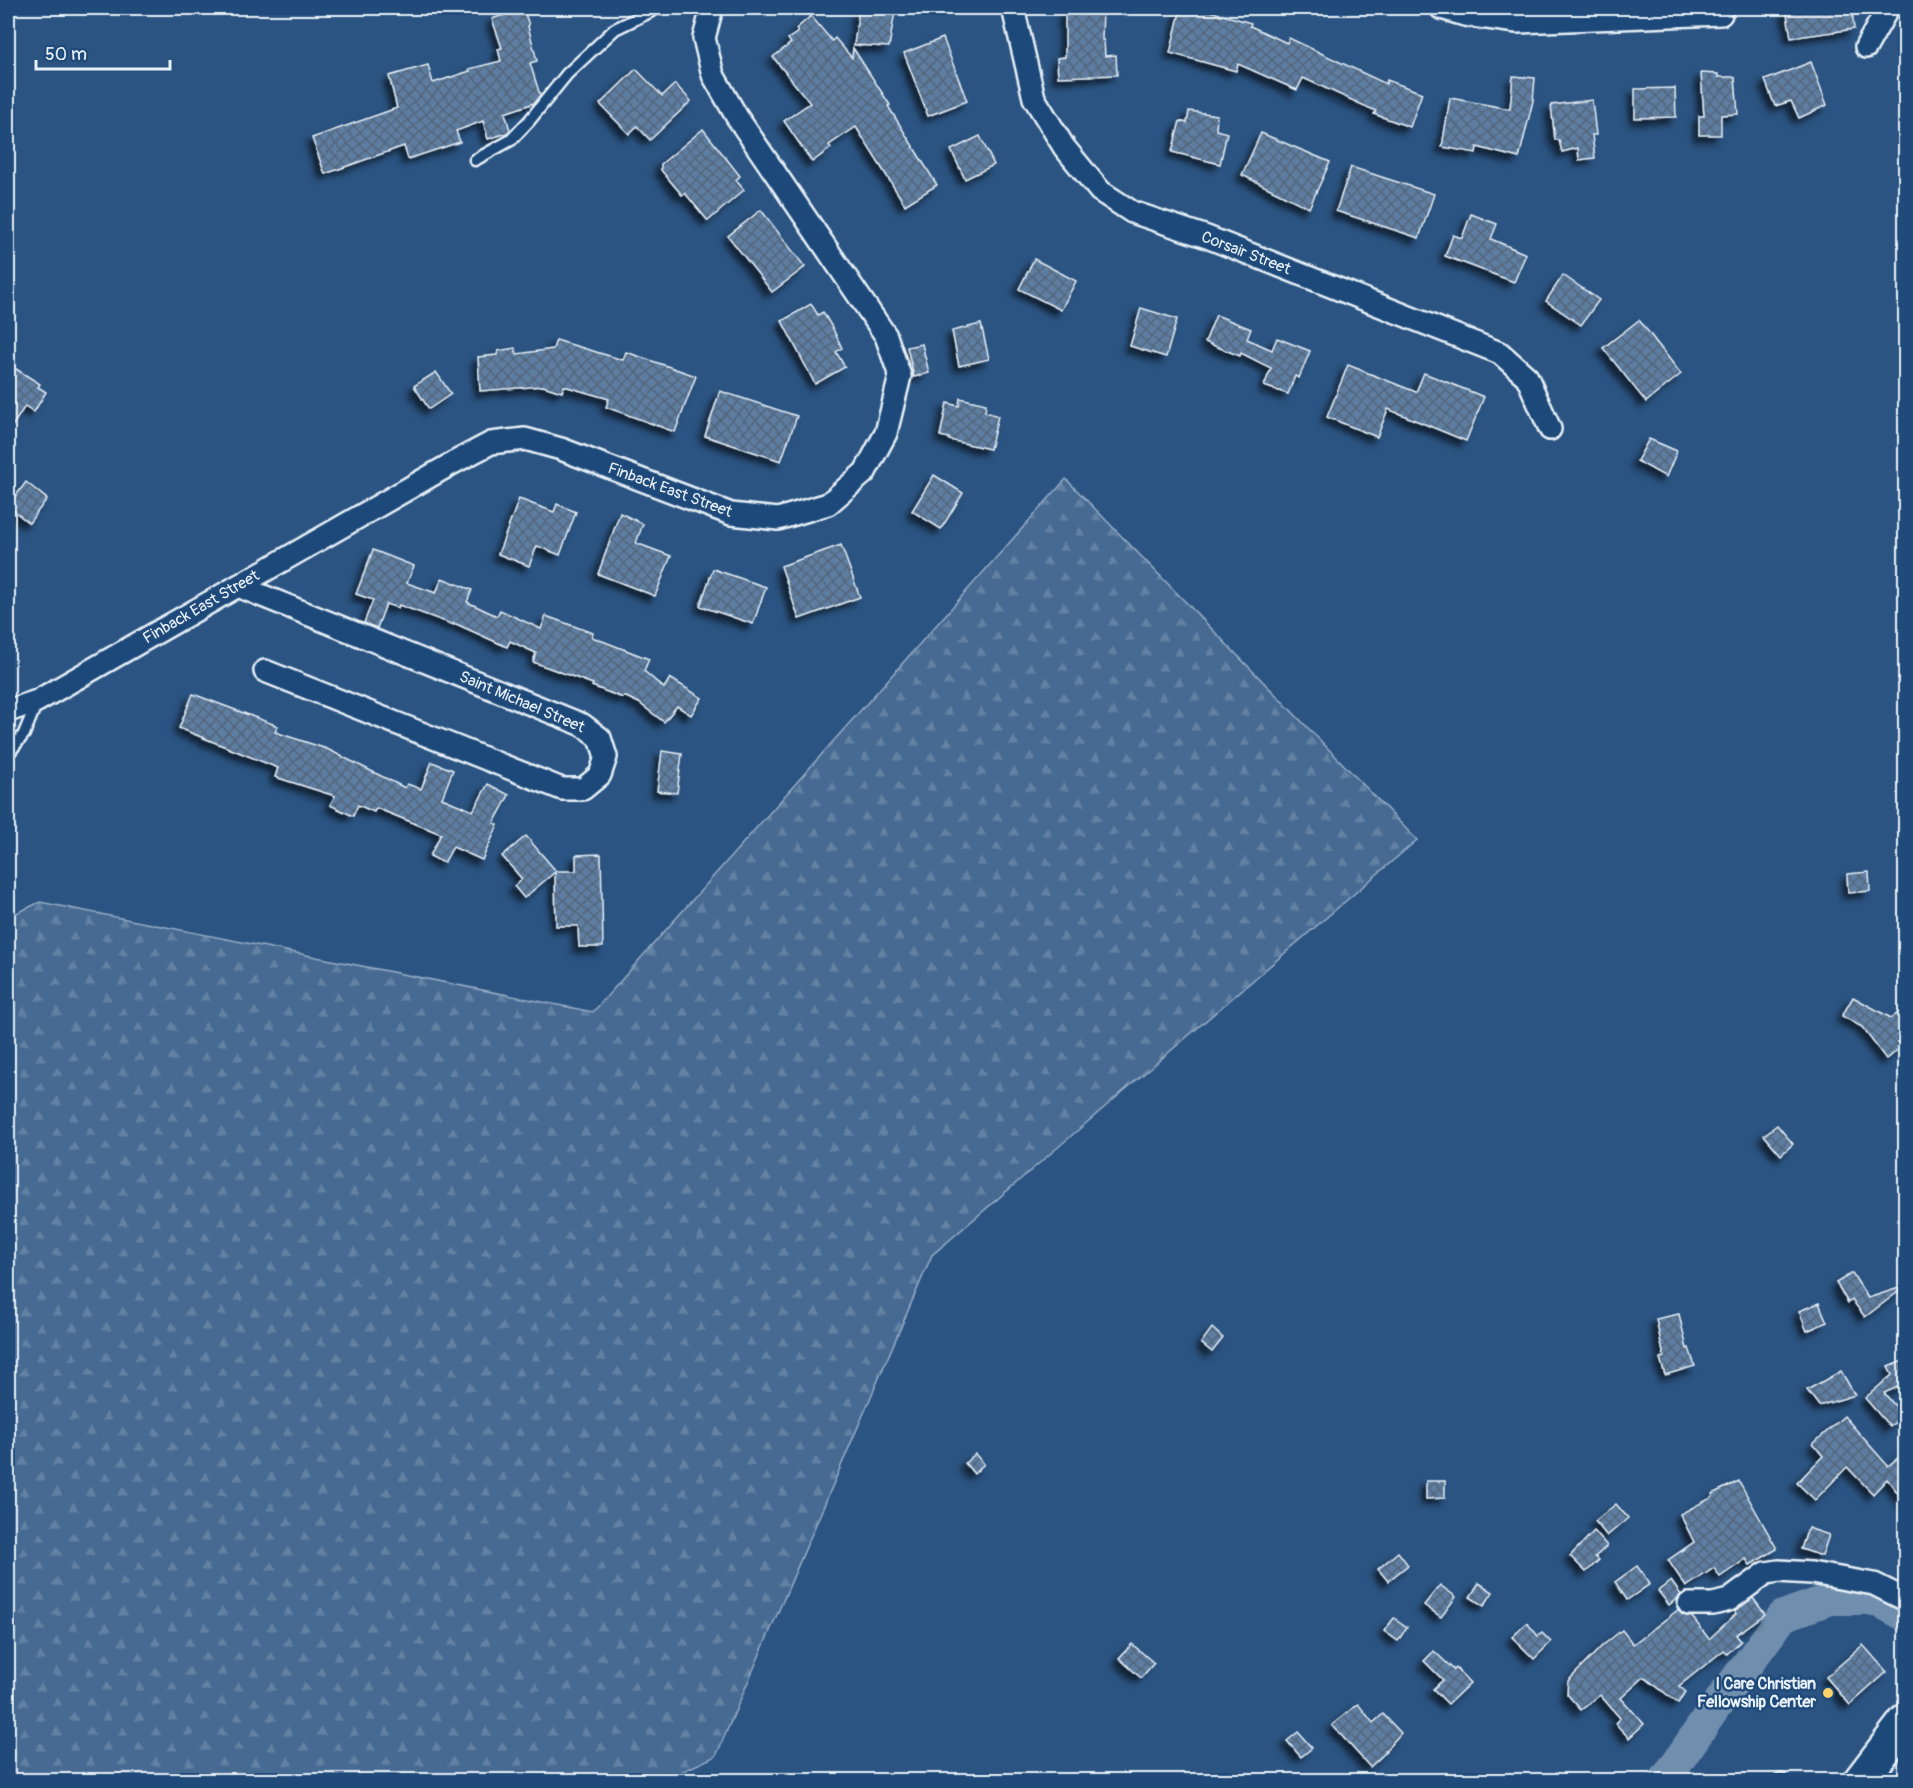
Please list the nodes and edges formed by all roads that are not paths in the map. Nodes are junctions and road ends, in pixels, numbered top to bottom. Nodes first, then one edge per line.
1 (658, 8) edge
2 (712, 8) edge
3 (1013, 8) edge
4 (1441, 8) edge
5 (1888, 8) edge
6 (1721, 14) dead end
7 (1866, 47) dead end
8 (475, 160) dead end
9 (1550, 429) dead end
10 (238, 586) junction
11 (265, 671) dead end
12 (38, 701) junction
13 (8, 711) edge
14 (8, 754) edge
15 (1905, 1600) edge
16 (1689, 1604) dead end
17 (1905, 1721) edge
18 (1861, 1780) edge

1 - 8 lane
2 - 10 street, Finback East Street
3 - 9 street, Corsair Street
4 - 6 street
5 - 7 street
10 - 11 street, Saint Michael Street
10 - 12 street, Finback East Street
12 - 13 street, Finback East Street
12 - 14 lane
15 - 16 street
17 - 18 highway

